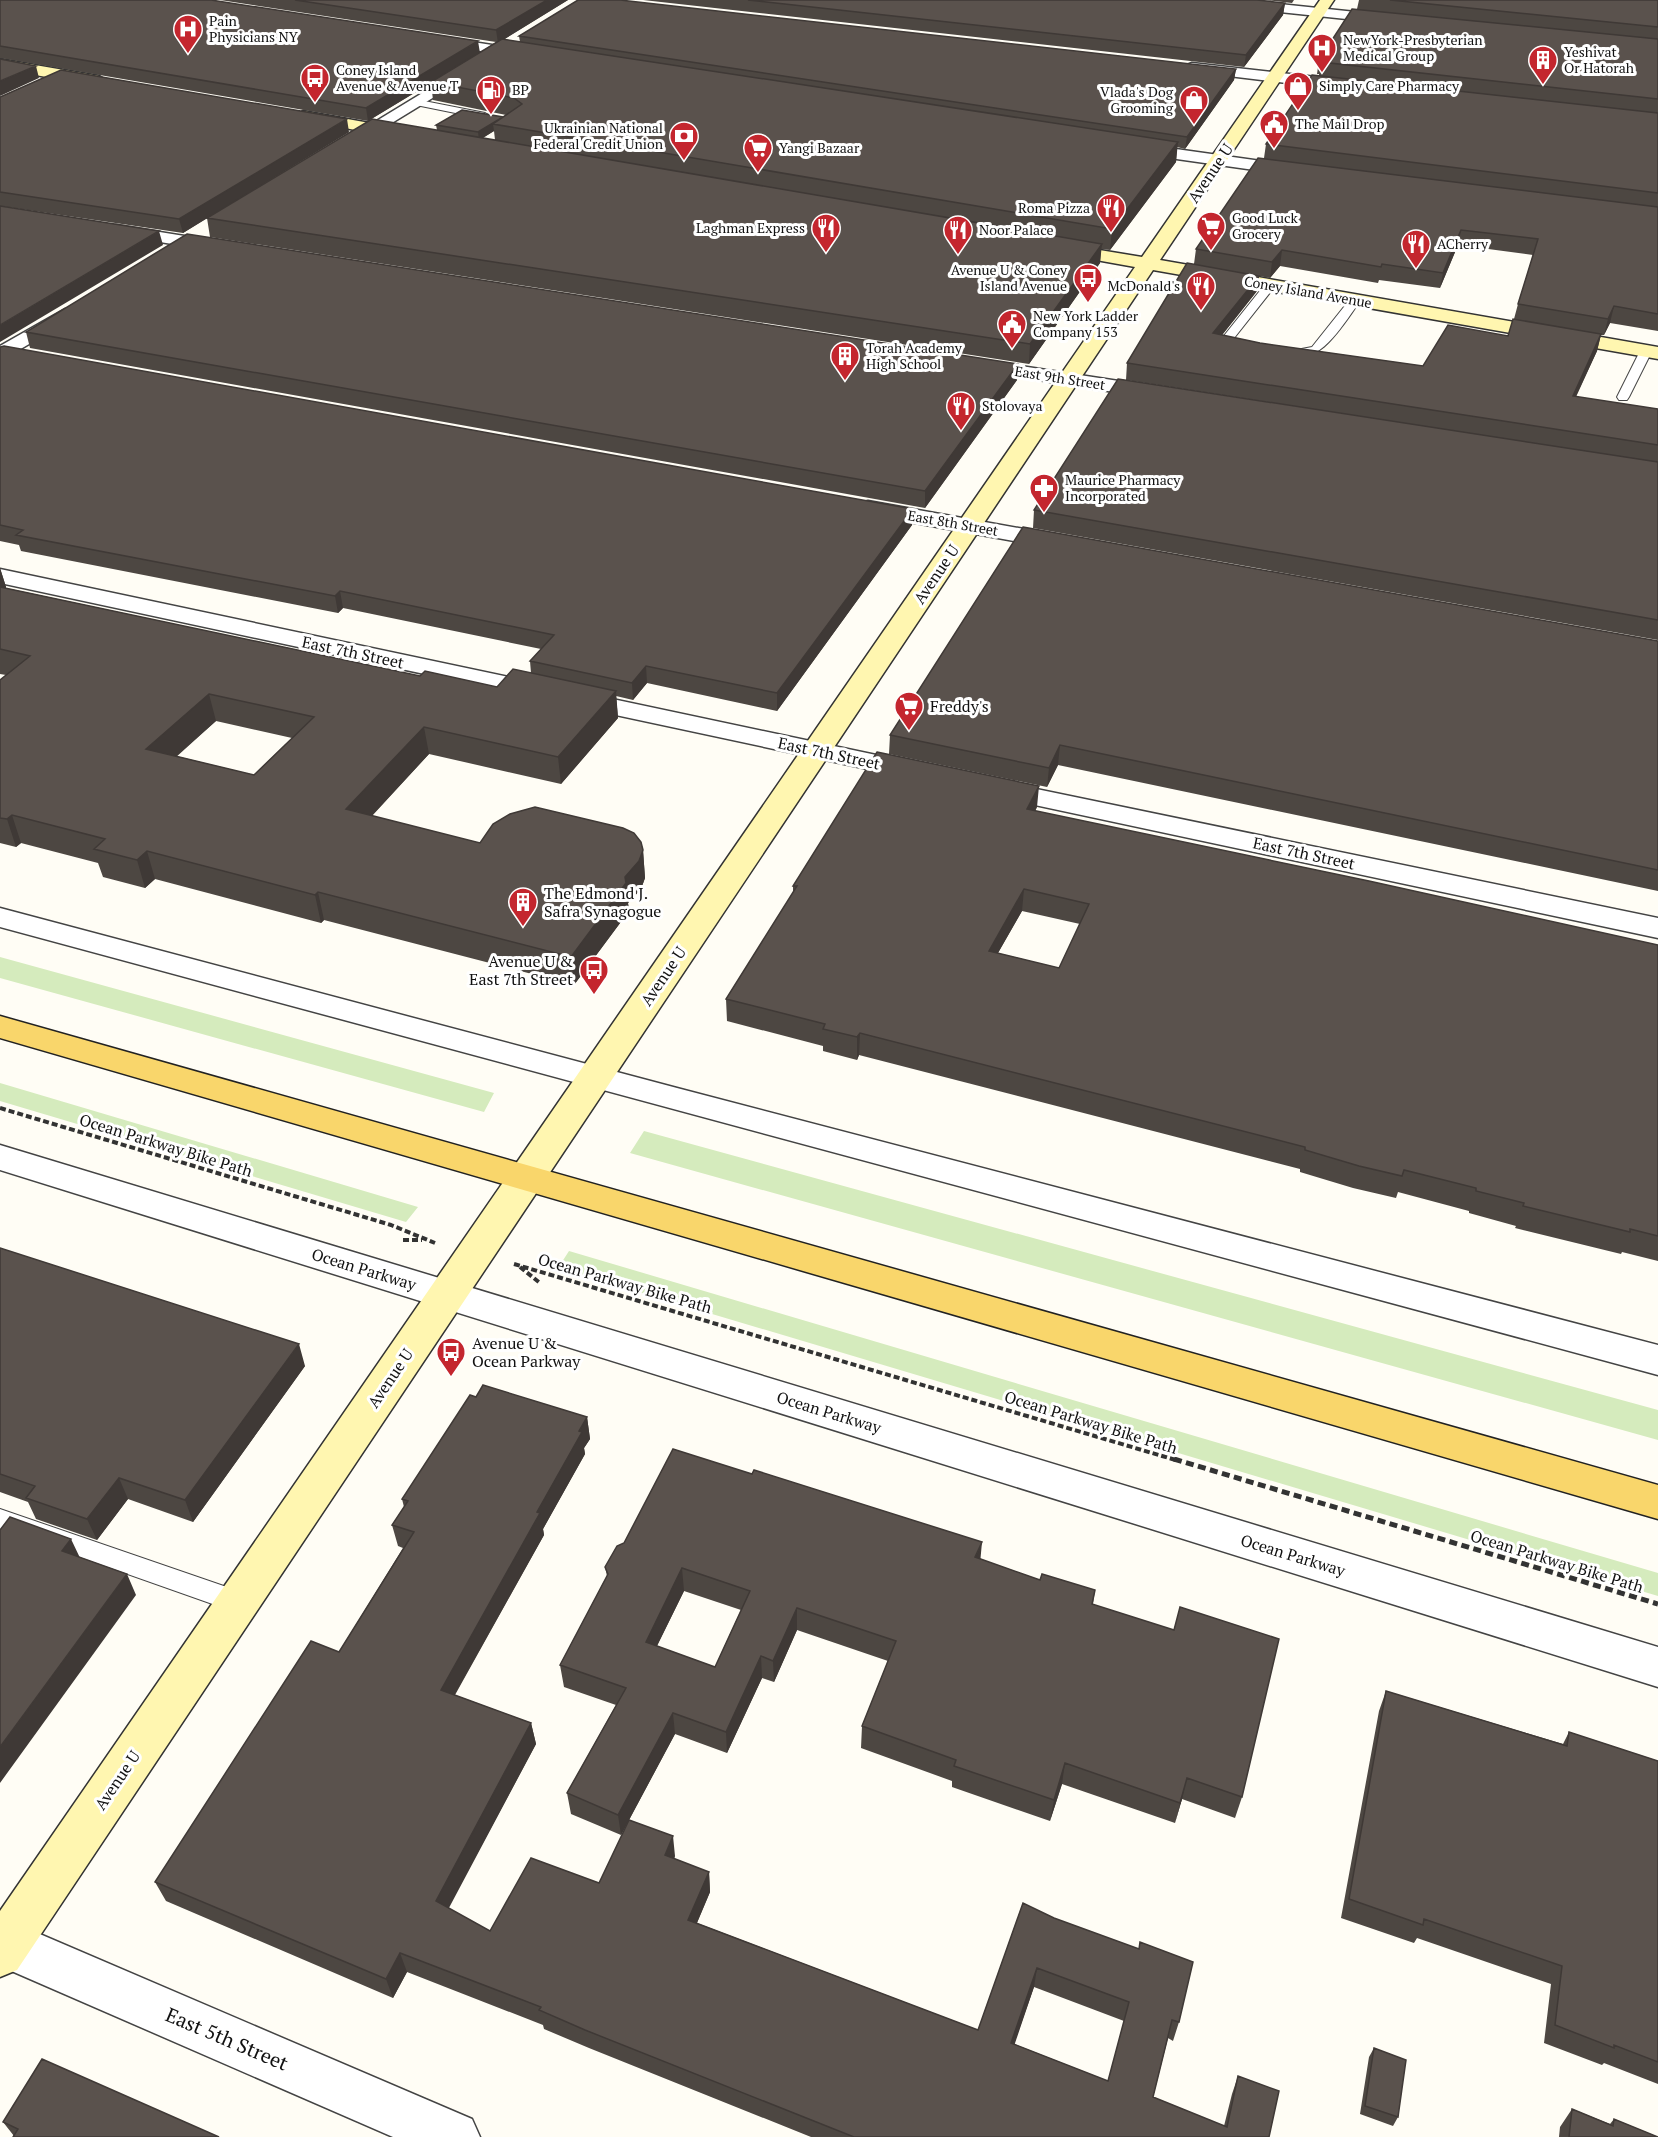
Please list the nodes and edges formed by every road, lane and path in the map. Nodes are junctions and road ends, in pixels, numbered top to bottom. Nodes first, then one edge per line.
1 (1202, 0) edge
2 (1323, 6) edge
3 (1404, 21) edge
4 (419, 38) edge
5 (519, 39) edge
6 (500, 50) junction
7 (545, 57) edge
8 (0, 64) edge
9 (1178, 67) edge
10 (63, 75) junction
11 (1274, 78) junction
12 (120, 85) edge
13 (39, 86) edge
14 (1363, 87) edge
15 (414, 102) junction
16 (462, 111) junction
17 (282, 113) edge
18 (496, 118) edge
19 (448, 120) edge
20 (372, 128) junction
21 (421, 137) edge
22 (1117, 146) edge
23 (330, 154) edge
24 (1218, 161) junction
25 (1308, 172) edge
26 (210, 227) edge
27 (102, 228) edge
28 (186, 241) junction
29 (1037, 244) edge
30 (236, 249) edge
31 (164, 255) edge
32 (1148, 264) junction
33 (1270, 285) junction
34 (1355, 300) junction
35 (82, 305) edge
36 (1255, 352) edge
37 (1652, 352) edge
38 (2, 353) edge
39 (1280, 355) edge
40 (33, 357) edge
41 (961, 362) edge
42 (1069, 379) junction
43 (1176, 396) edge
44 (1623, 397) dead end
45 (846, 504) edge
46 (969, 526) junction
47 (1089, 548) edge
48 (0, 576) edge
49 (817, 750) junction
50 (934, 775) edge
51 (969, 782) edge
52 (0, 918) edge
53 (1658, 928) edge
54 (0, 1027) edge
55 (595, 1077) junction
56 (0, 1108) edge
57 (0, 1156) edge
58 (526, 1178) junction
59 (426, 1240) dead end
60 (517, 1265) dead end
61 (447, 1295) junction
62 (1658, 1360) edge
63 (1658, 1502) edge
64 (0, 1519) edge
65 (238, 1602) junction
66 (1658, 1604) edge
67 (1658, 1667) edge
68 (2, 1946) edge
69 (454, 2137) edge

1 - 2 street
2 - 3 street
2 - 11 main road, Avenue U
4 - 6 street
5 - 6 street
6 - 7 street
6 - 15 street
8 - 10 main road
9 - 11 street
10 - 12 main road
10 - 13 street
11 - 14 street
11 - 24 main road, Avenue U
15 - 16 lane
15 - 20 street
16 - 18 lane
16 - 19 lane
17 - 20 main road
20 - 21 main road
20 - 23 street
22 - 24 street
24 - 25 street
24 - 32 main road, Avenue U
26 - 28 street
27 - 28 street
28 - 30 street
28 - 31 street
29 - 32 main road, Coney Island Avenue
32 - 33 main road, Coney Island Avenue
32 - 42 main road, Avenue U
33 - 34 main road, Coney Island Avenue
33 - 36 lane
34 - 37 main road, Coney Island Avenue
34 - 39 lane
35 - 38 street
37 - 44 lane
38 - 40 street
41 - 42 street, East 9th Street
42 - 43 street, East 9th Street
42 - 46 main road, Avenue U
45 - 46 street, East 8th Street
46 - 47 street, East 8th Street
46 - 49 main road, Avenue U
48 - 49 street, East 7th Street
49 - 50 street, East 7th Street
49 - 55 main road, Avenue U
51 - 53 street, East 7th Street
52 - 55 street
54 - 58 main road
55 - 58 main road, Avenue U
55 - 62 street
56 - 59 path, Ocean Parkway Bike Path
57 - 61 street, Ocean Parkway
58 - 61 main road, Avenue U
58 - 63 main road
60 - 66 path, Ocean Parkway Bike Path
61 - 65 main road, Avenue U
61 - 67 street, Ocean Parkway
64 - 65 lane
65 - 68 main road, Avenue U
68 - 69 street, East 5th Street

